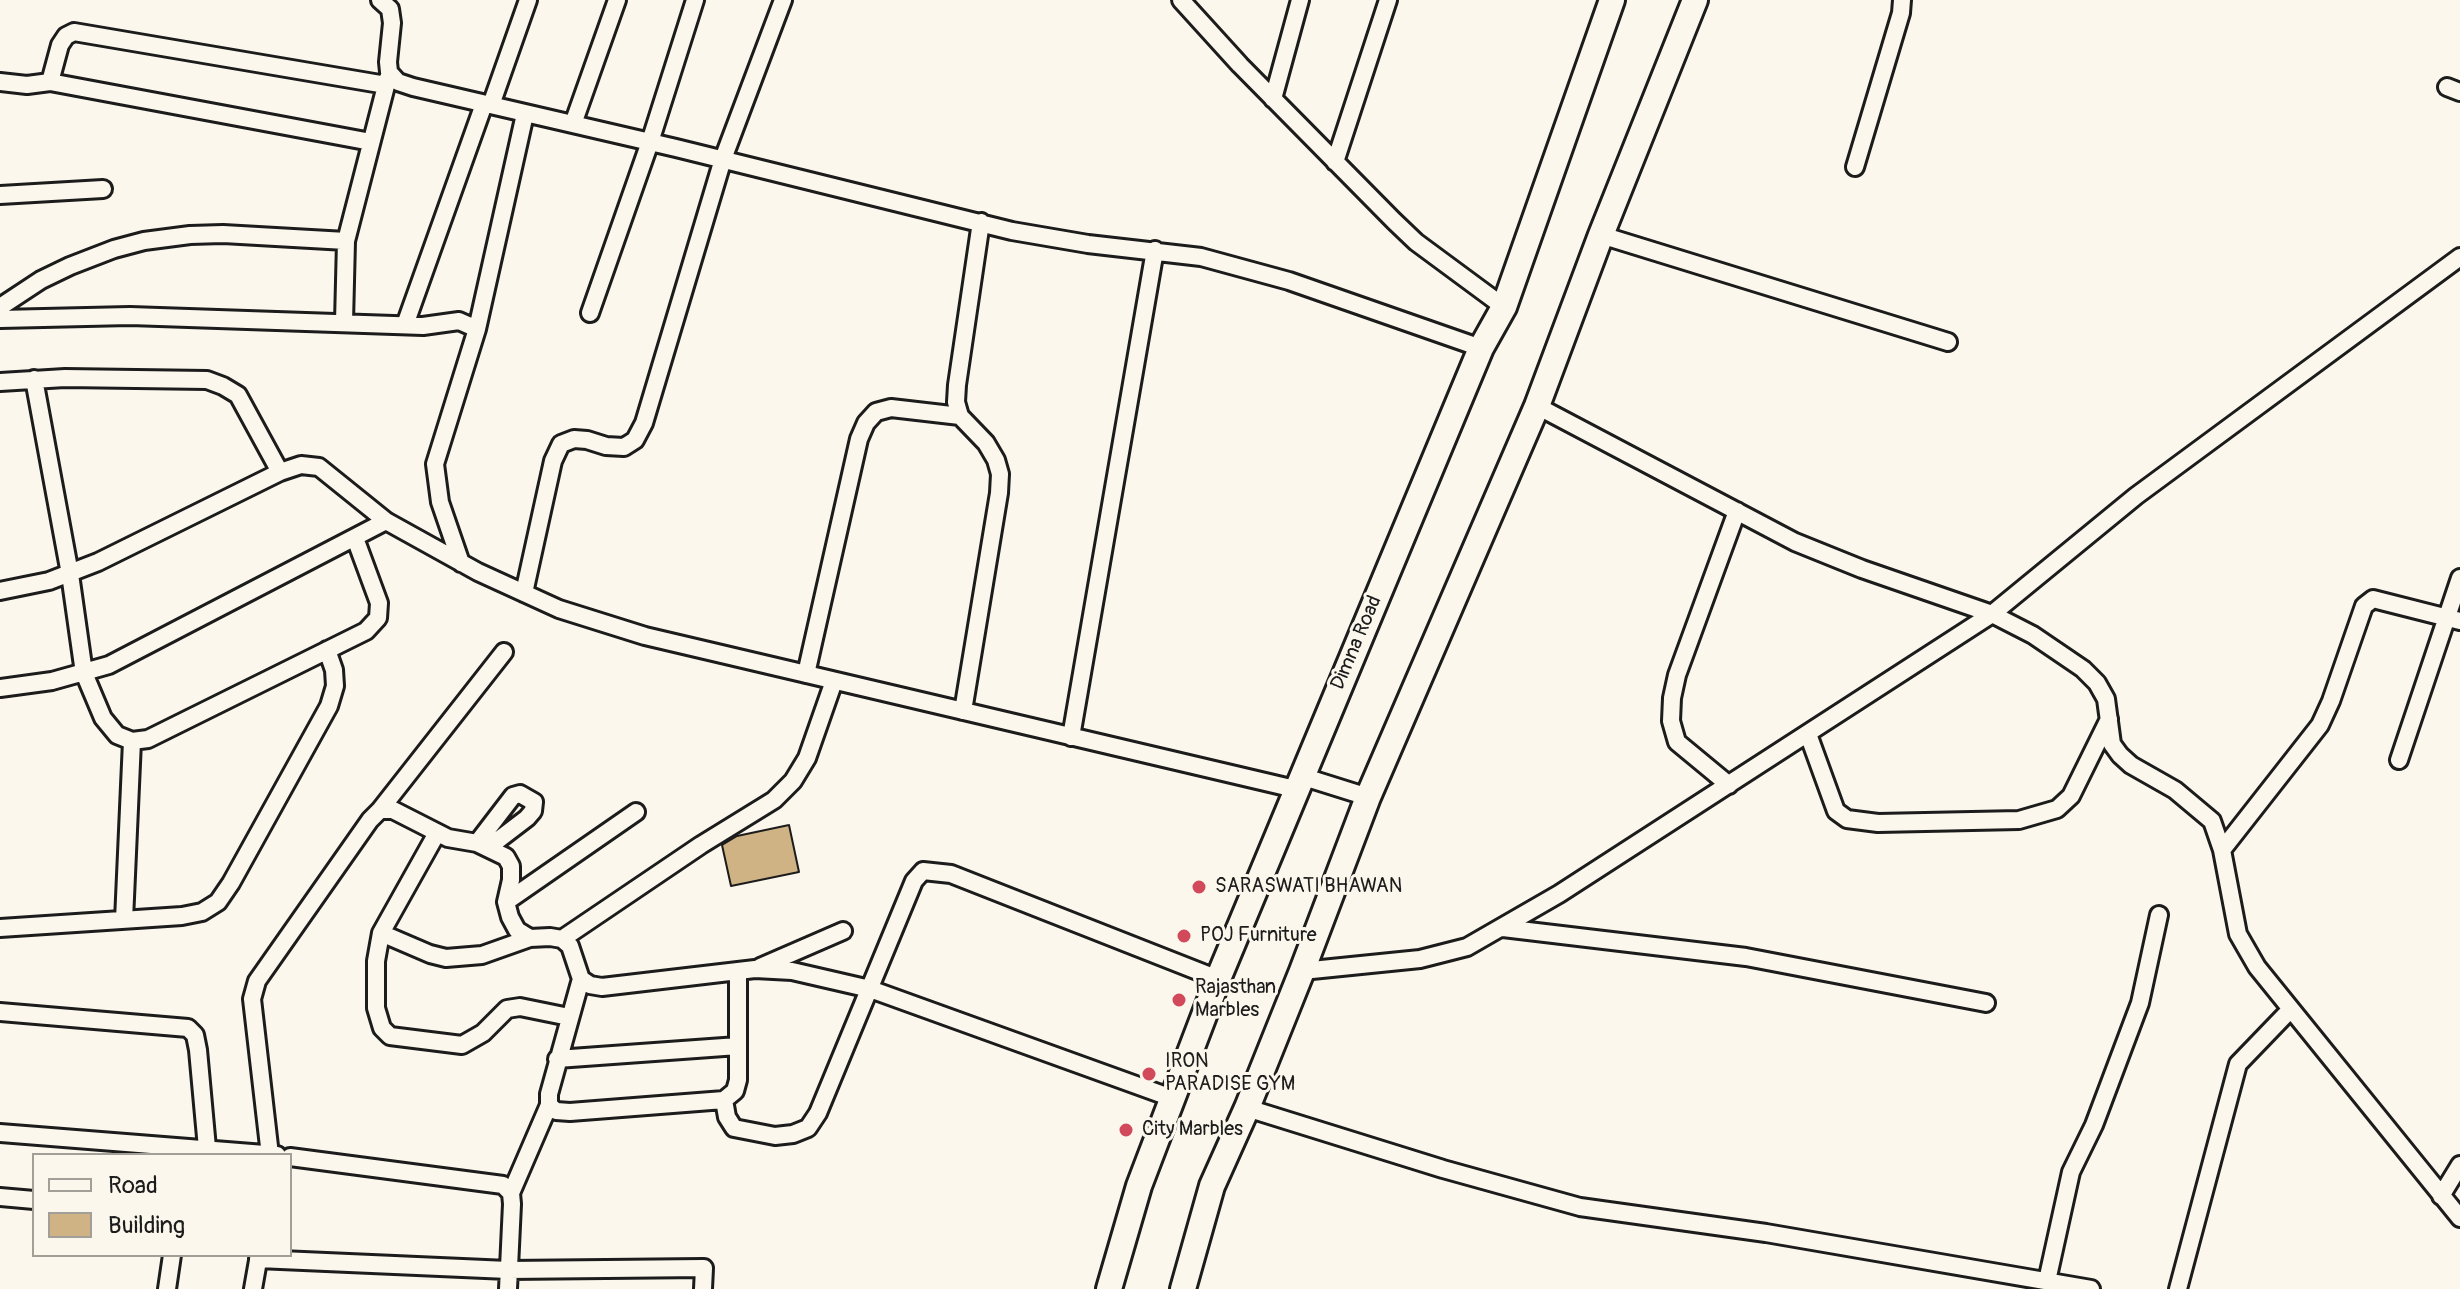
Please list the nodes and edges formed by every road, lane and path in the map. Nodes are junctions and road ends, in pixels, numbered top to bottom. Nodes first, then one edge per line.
1 (382, 0) edge
2 (528, 0) edge
3 (617, 0) edge
4 (695, 0) edge
5 (783, 0) edge
6 (1181, 0) edge
7 (1300, 0) edge
8 (1388, 0) edge
9 (1612, 0) edge
10 (1695, 0) edge
11 (1902, 0) edge
12 (388, 79) junction
13 (0, 82) edge
14 (50, 82) junction
15 (1273, 99) junction
16 (487, 105) junction
17 (525, 114) junction
18 (573, 124) junction
19 (371, 142) junction
20 (650, 142) junction
21 (723, 159) junction
22 (1335, 162) junction
23 (1855, 167) dead end
24 (103, 189) dead end
25 (0, 195) edge
26 (981, 222) junction
27 (1601, 235) junction
28 (346, 241) junction
29 (1155, 250) junction
30 (2457, 263) edge
31 (0, 307) edge
32 (1504, 307) junction
33 (590, 313) dead end
34 (0, 319) edge
35 (344, 322) junction
36 (405, 325) junction
37 (477, 329) junction
38 (1948, 342) dead end
39 (1481, 348) junction
40 (34, 379) junction
41 (0, 382) edge
42 (1537, 406) junction
43 (960, 416) junction
44 (280, 472) junction
45 (1737, 511) junction
46 (386, 521) junction
47 (355, 538) junction
48 (461, 563) junction
49 (70, 574) junction
50 (2460, 578) edge
51 (0, 591) edge
52 (524, 593) junction
53 (1992, 614) junction
54 (2454, 619) edge
55 (327, 650) junction
56 (504, 652) dead end
57 (84, 673) junction
58 (806, 674) junction
59 (834, 681) junction
60 (0, 688) edge
61 (963, 711) junction
62 (2109, 719) junction
63 (1808, 734) junction
64 (1071, 737) junction
65 (132, 741) junction
66 (2399, 760) dead end
67 (1298, 783) junction
68 (1729, 785) junction
69 (1368, 797) junction
70 (380, 810) junction
71 (636, 812) dead end
72 (437, 833) junction
73 (2222, 850) junction
74 (506, 902) junction
75 (2159, 915) dead end
76 (124, 920) junction
77 (0, 928) edge
78 (1503, 928) junction
79 (843, 931) dead end
80 (381, 933) junction
81 (530, 938) junction
82 (562, 939) junction
83 (746, 970) junction
84 (1302, 971) junction
85 (581, 979) junction
86 (1218, 979) junction
87 (870, 989) junction
88 (1986, 1003) dead end
89 (2290, 1010) junction
90 (0, 1012) edge
91 (569, 1017) junction
92 (738, 1046) junction
93 (557, 1059) junction
94 (1172, 1098) junction
95 (724, 1100) junction
96 (549, 1105) junction
97 (1247, 1108) junction
98 (0, 1133) edge
99 (195, 1150) edge
100 (254, 1153) edge
101 (273, 1153) edge
102 (292, 1157) edge
103 (2460, 1165) edge
104 (511, 1193) junction
105 (2441, 1196) junction
106 (0, 1197) edge
107 (32, 1200) edge
108 (2460, 1218) edge
109 (172, 1257) edge
110 (258, 1257) edge
111 (508, 1270) junction
112 (2047, 1281) junction
113 (2071, 1287) edge
114 (167, 1289) edge
115 (253, 1289) edge
116 (508, 1289) edge
117 (703, 1289) edge
118 (1109, 1289) edge
119 (1183, 1289) edge
120 (2091, 1289) edge
121 (2178, 1289) edge

1 - 12 street
2 - 16 street
3 - 18 street
4 - 20 street
5 - 21 street
6 - 15 street
7 - 15 street
8 - 22 street
9 - 32 street, Dimna Road
10 - 27 street
11 - 23 street
12 - 14 street
12 - 16 street
12 - 19 street
13 - 14 street
14 - 19 street
15 - 22 street
16 - 17 street
16 - 36 street
17 - 18 street
17 - 37 street
18 - 20 street
19 - 28 street
20 - 21 street
20 - 33 street
21 - 26 street
21 - 52 street
22 - 32 street
24 - 25 street
26 - 29 street
26 - 43 street
27 - 38 street
27 - 42 street
28 - 31 street
28 - 35 street
29 - 39 street
29 - 64 street
30 - 53 street
32 - 39 street, Dimna Road
34 - 35 street
35 - 36 street
36 - 37 street
37 - 48 street
39 - 67 street, Dimna Road
40 - 41 street
40 - 44 street
40 - 49 street
42 - 45 street
42 - 69 street
43 - 58 street
43 - 61 street
44 - 46 street
44 - 49 street
45 - 53 street
45 - 68 street
46 - 47 street
46 - 48 street
47 - 55 street
47 - 57 street
48 - 52 street
49 - 51 street
49 - 57 street
50 - 54 street
52 - 58 street
53 - 62 street
53 - 63 street
54 - 66 street
54 - 73 street
55 - 65 street
55 - 76 street
56 - 70 street
57 - 60 street
57 - 65 street
58 - 59 street
59 - 61 street
59 - 82 street
61 - 64 street
62 - 63 street
62 - 73 street
63 - 68 street
64 - 67 street
65 - 76 street
67 - 69 street
67 - 86 street, Dimna Road
68 - 78 street
69 - 84 street
70 - 72 street
70 - 101 street
71 - 74 street
72 - 74 street
72 - 80 street
73 - 89 street
74 - 81 street
75 - 112 street
76 - 77 street
78 - 84 street
78 - 88 street
79 - 83 street
80 - 81 street
80 - 91 street
81 - 82 street
82 - 85 street
83 - 85 street
83 - 87 street
83 - 92 street
84 - 97 street
85 - 91 street
86 - 87 street
86 - 94 street, Dimna Road
87 - 94 street
87 - 95 street
89 - 105 street
89 - 121 street
90 - 99 street
91 - 93 street
92 - 93 street
92 - 95 street
93 - 96 street
94 - 118 street, Dimna Road
95 - 96 street
96 - 104 street
97 - 112 street
97 - 119 street
98 - 99 street
99 - 100 street
102 - 104 street
103 - 105 street
104 - 111 street
105 - 108 street
106 - 107 street
109 - 114 street
110 - 111 street
110 - 115 street
111 - 116 street
111 - 117 street
112 - 113 street
113 - 120 street

